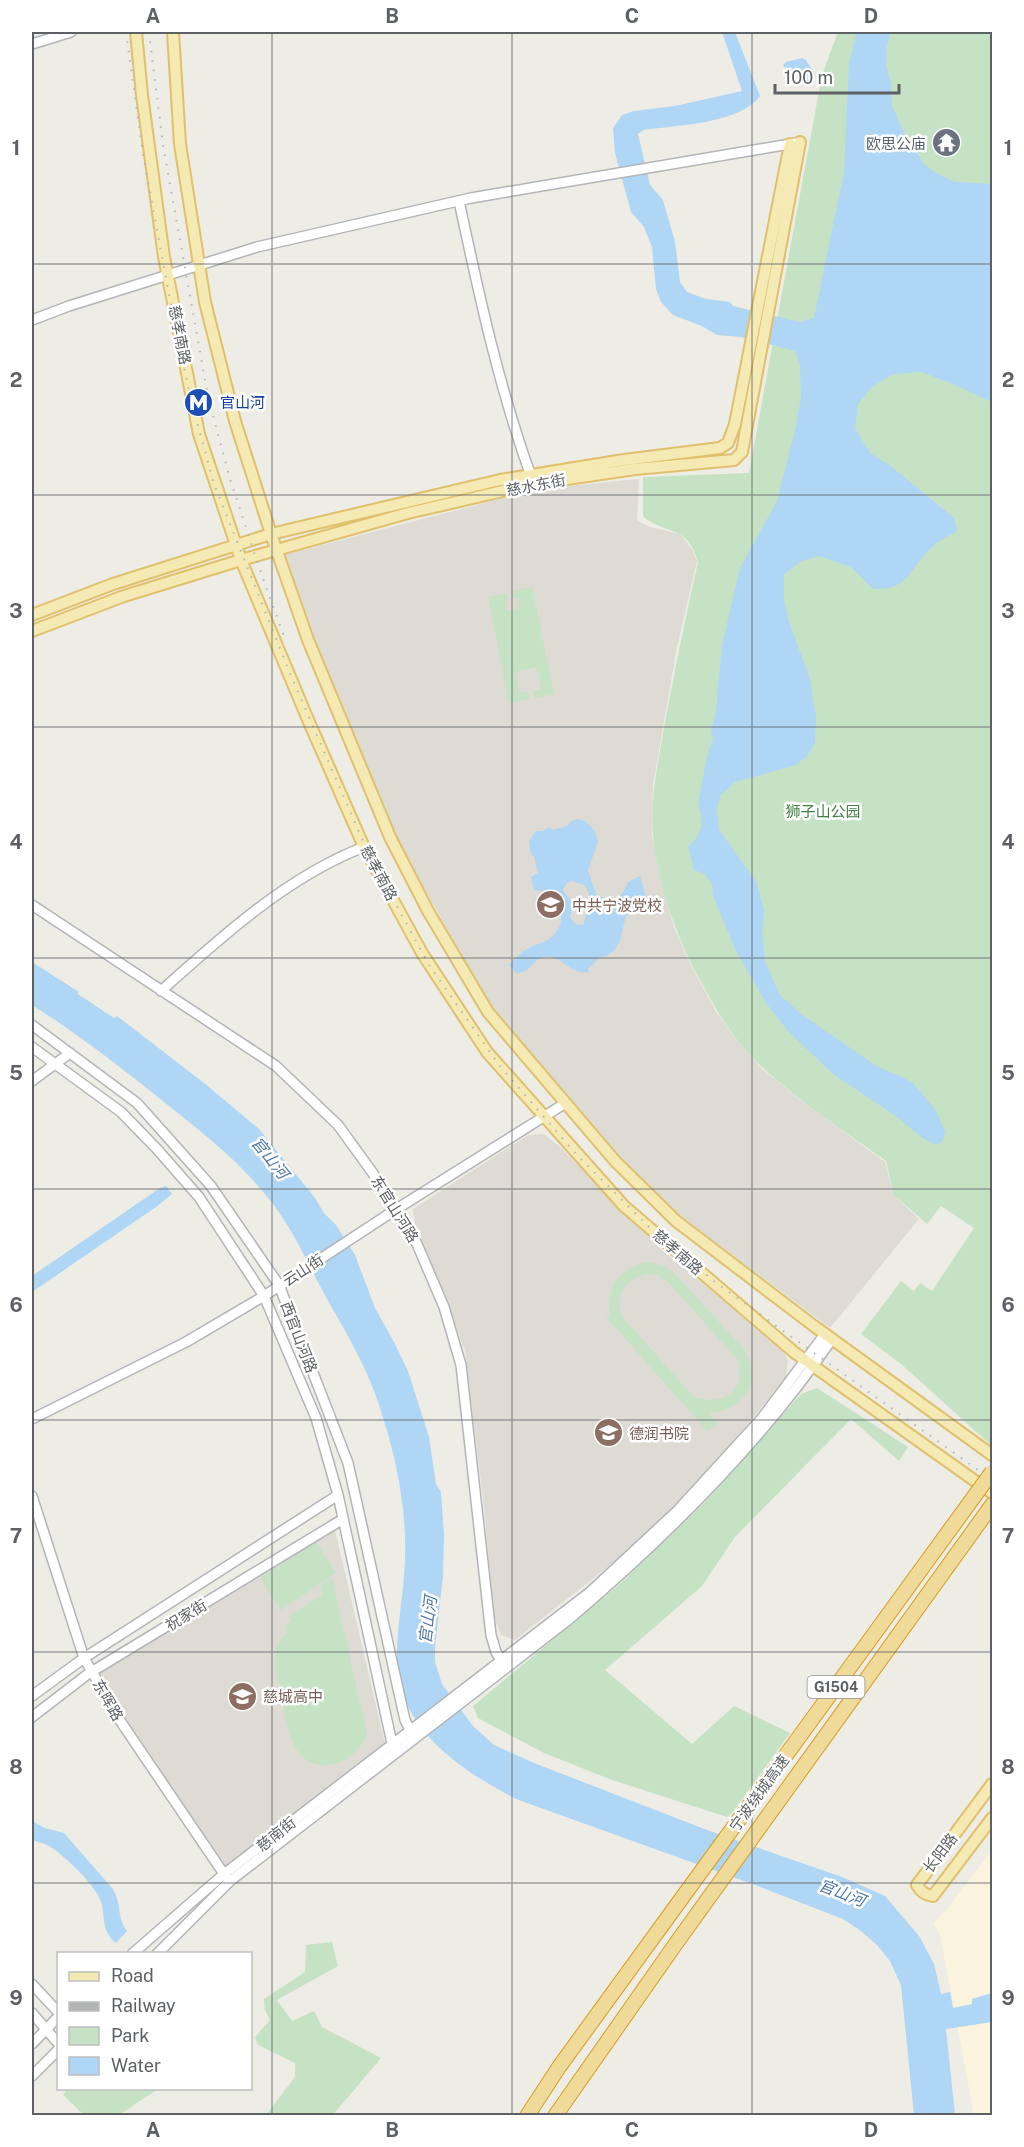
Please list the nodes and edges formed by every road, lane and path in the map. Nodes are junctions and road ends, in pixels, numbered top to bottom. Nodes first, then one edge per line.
1 (71, 32) edge
2 (136, 32) edge
3 (173, 32) edge
4 (32, 44) edge
5 (795, 143) junction
6 (459, 201) junction
7 (200, 265) junction
8 (168, 275) junction
9 (32, 320) edge
10 (532, 480) junction
11 (271, 534) junction
12 (235, 545) junction
13 (277, 550) junction
14 (241, 560) junction
15 (32, 615) edge
16 (32, 631) edge
17 (364, 847) junction
18 (32, 905) edge
19 (161, 991) junction
20 (32, 1025) edge
21 (32, 1047) edge
22 (70, 1053) junction
23 (55, 1064) junction
24 (32, 1081) edge
25 (564, 1104) junction
26 (544, 1116) junction
27 (395, 1210) junction
28 (279, 1285) junction
29 (264, 1296) junction
30 (828, 1337) junction
31 (810, 1363) junction
32 (32, 1419) edge
33 (993, 1455) edge
34 (993, 1472) edge
35 (993, 1493) edge
36 (338, 1495) junction
37 (32, 1496) edge
38 (993, 1505) edge
39 (343, 1519) junction
40 (84, 1658) junction
41 (503, 1665) junction
42 (92, 1672) junction
43 (32, 1696) edge
44 (32, 1717) edge
45 (412, 1734) junction
46 (393, 1749) junction
47 (993, 1784) edge
48 (993, 1818) edge
49 (227, 1878) junction
50 (133, 1952) edge
51 (158, 1952) edge
52 (32, 1983) edge
53 (57, 2011) edge
54 (32, 2013) edge
55 (57, 2018) edge
56 (46, 2029) junction
57 (57, 2042) edge
58 (32, 2044) edge
59 (57, 2051) edge
60 (32, 2076) edge
61 (527, 2115) edge
62 (555, 2115) edge

1 - 4 street
2 - 8 main road, 慈孝南路
3 - 7 main road, 慈孝南路
5 - 6 street
5 - 10 main road, 慈水东街
5 - 10 main road, 慈水东街
6 - 7 street
6 - 10 street
7 - 8 street
7 - 11 main road, 慈孝南路
8 - 9 street
8 - 12 main road, 慈孝南路
10 - 11 main road, 慈水东街
10 - 13 main road, 慈水东街
11 - 12 main road, 慈水东街
11 - 13 main road, 慈孝南路
12 - 14 main road, 慈孝南路
12 - 15 main road, 慈水东街
13 - 14 main road, 慈水东街
13 - 25 main road, 慈孝南路
14 - 16 main road, 慈水东街
14 - 17 main road, 慈孝南路
17 - 19 street
17 - 26 main road, 慈孝南路
18 - 19 street, 东官山河路
19 - 27 street, 东官山河路
20 - 22 street, 西官山河路
21 - 23 street, 西官山河路
22 - 23 street
22 - 28 street, 西官山河路
23 - 24 street
23 - 29 street, 西官山河路
25 - 26 street, 云山街
25 - 30 main road, 慈孝南路
26 - 27 street, 云山街
26 - 31 main road, 慈孝南路
27 - 28 street, 云山街
27 - 41 street, 东官山河路
28 - 29 street, 云山街
28 - 45 street, 西官山河路
29 - 32 street, 云山街
29 - 36 street, 西官山河路
30 - 31 street, 慈南街
30 - 33 main road, 慈孝南路
31 - 35 main road, 慈孝南路
31 - 41 street, 慈南街
34 - 61 highway, 宁波绕城高速 / G1504, bridge
36 - 39 street, 西官山河路
36 - 40 street, 祝家街
37 - 40 street, 东晖路
38 - 62 highway, 宁波绕城高速 / G1504
39 - 42 street, 祝家街
39 - 46 street, 西官山河路
40 - 42 street, 东晖路
40 - 43 street, 祝家街
41 - 45 street, 慈南街
42 - 44 street, 祝家街
42 - 49 street, 东晖路
45 - 46 street, 慈南街
46 - 49 street, 慈南街
47 - 48 main road, 长阳路
49 - 50 street, 慈南街
49 - 51 street, 慈南街
52 - 53 street
54 - 56 street
55 - 56 street
56 - 57 street
56 - 58 street
59 - 60 street

